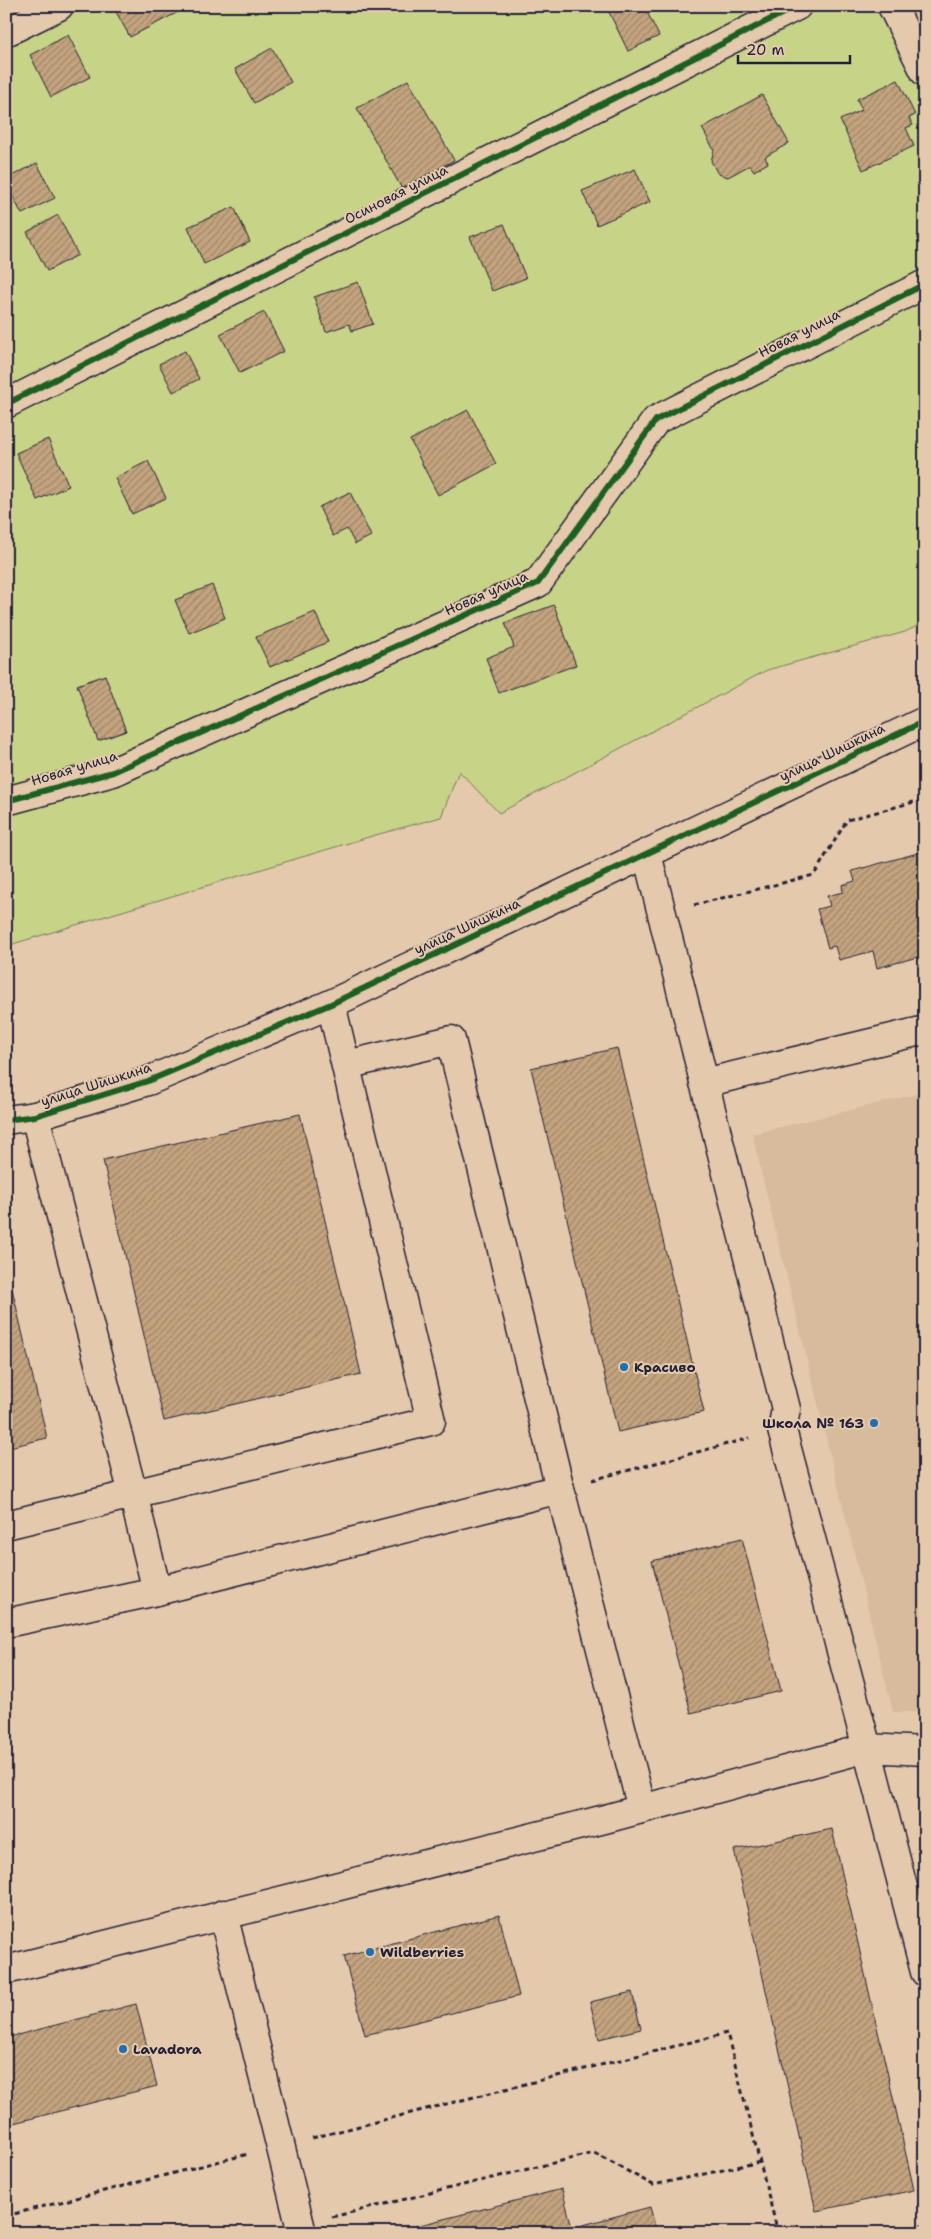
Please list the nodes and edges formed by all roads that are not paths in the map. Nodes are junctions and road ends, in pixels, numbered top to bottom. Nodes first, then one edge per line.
1 (59, 6) edge
2 (797, 6) edge
3 (892, 6) edge
4 (6, 32) edge
5 (925, 72) edge
6 (925, 284) edge
7 (6, 404) edge
8 (925, 721) edge
9 (6, 801) edge
10 (647, 854) junction
11 (331, 1004) junction
12 (925, 1030) edge
13 (346, 1065) junction
14 (704, 1083) junction
15 (36, 1116) junction
16 (6, 1120) edge
17 (560, 1489) junction
18 (133, 1494) junction
19 (6, 1525) edge
20 (157, 1591) junction
21 (6, 1623) edge
22 (867, 1748) junction
23 (925, 1750) edge
24 (642, 1809) junction
25 (223, 1914) junction
26 (6, 1970) edge
27 (925, 1972) edge
28 (301, 2229) edge

1 - 4 street
2 - 7 street, Осиновая улица
3 - 5 street
6 - 9 street, Новая улица
8 - 10 street, улица Шишкина
10 - 11 street, улица Шишкина
10 - 14 street
11 - 13 street
11 - 15 street, улица Шишкина
12 - 14 street
13 - 17 street
13 - 18 street
14 - 22 street
15 - 16 street, улица Шишкина
15 - 18 street
17 - 20 street
17 - 24 street
18 - 19 street
18 - 20 street
20 - 21 street
22 - 23 street
22 - 24 street
22 - 27 street
24 - 25 street
25 - 26 street
25 - 28 street

